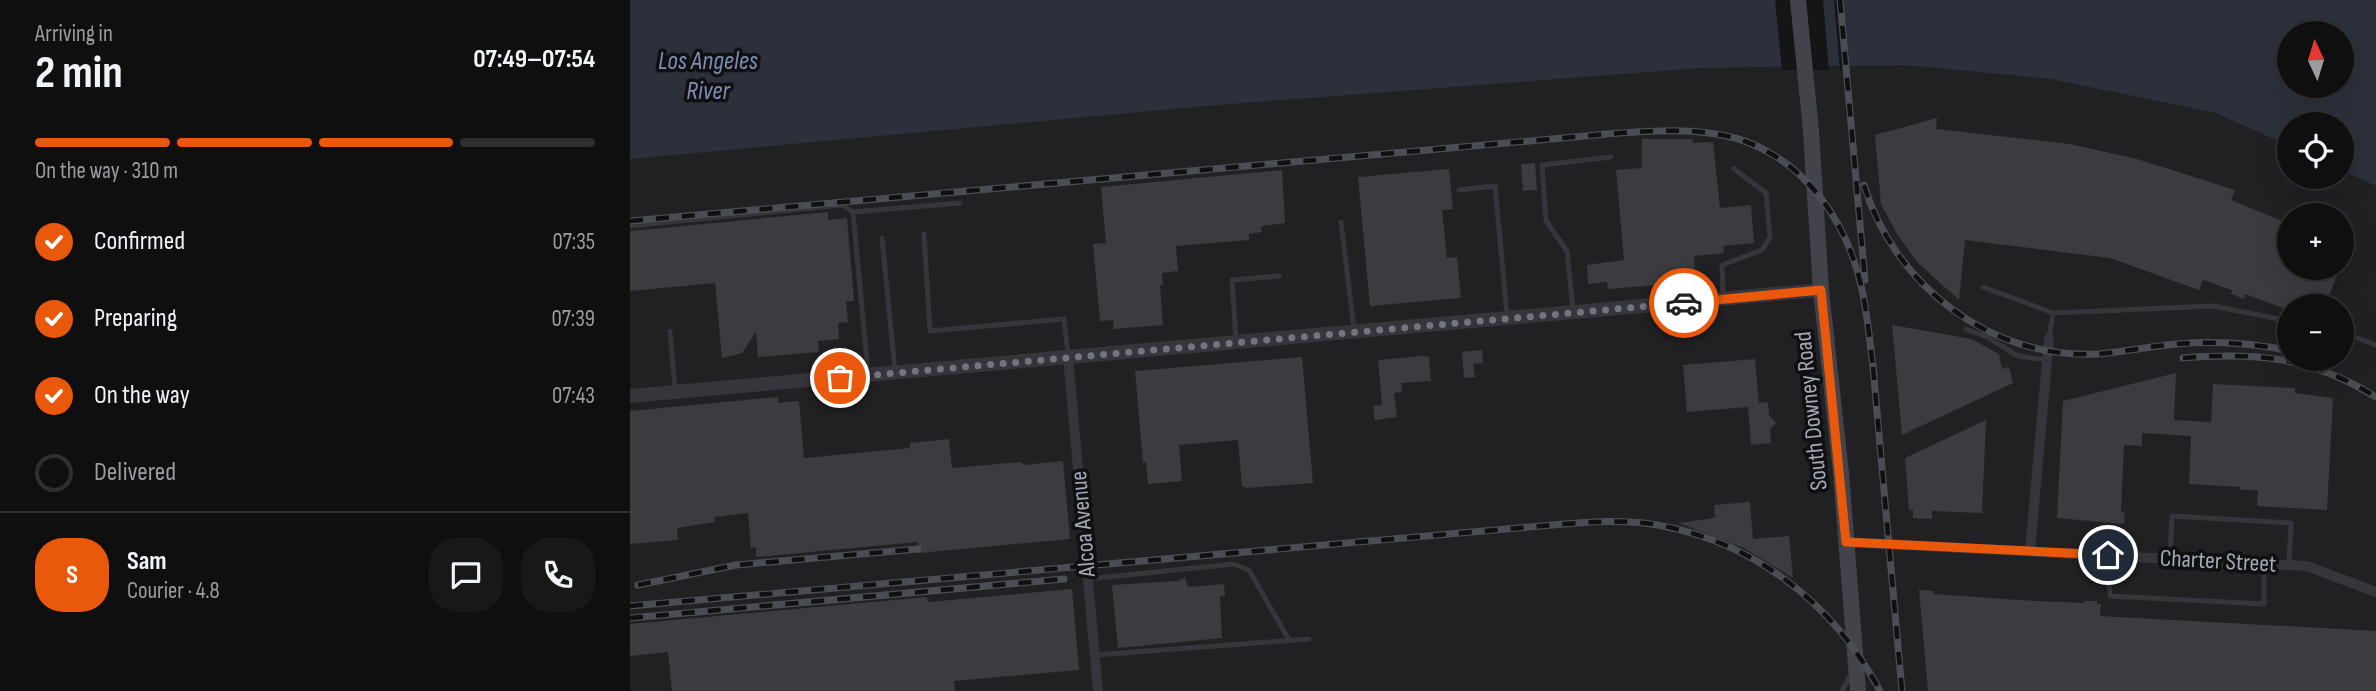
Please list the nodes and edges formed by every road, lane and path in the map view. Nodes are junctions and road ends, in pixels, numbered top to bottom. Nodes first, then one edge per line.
1 (1798, 0) edge
2 (1611, 158) dead end
3 (1734, 169) dead end
4 (1459, 190) dead end
5 (960, 203) dead end
6 (853, 212) junction
7 (1341, 222) dead end
8 (630, 226) edge
9 (924, 234) dead end
10 (882, 239) dead end
11 (1279, 276) dead end
12 (1983, 287) dead end
13 (1821, 290) junction
14 (1724, 299) junction
15 (1573, 313) junction
16 (2053, 313) junction
17 (1507, 318) junction
18 (2277, 319) edge
19 (1966, 329) dead end
20 (670, 331) dead end
21 (1355, 332) junction
22 (2354, 337) edge
23 (2049, 339) joint
24 (1237, 342) junction
25 (2376, 345) edge
26 (1068, 357) junction
27 (2047, 360) junction
28 (895, 373) junction
29 (868, 375) junction
30 (676, 393) junction
31 (630, 397) edge
32 (1846, 542) junction
33 (2030, 551) junction
34 (2108, 555) junction
35 (2171, 559) junction
36 (2264, 564) junction
37 (2289, 565) junction
38 (1088, 579) junction
39 (2376, 592) edge
40 (1309, 639) dead end
41 (1289, 640) junction
42 (1095, 655) junction
43 (1856, 661) junction
44 (1098, 691) edge
45 (1842, 691) edge
46 (1858, 691) edge

1 - 13 main road, South Downey Road
2 - 15 lane
3 - 14 lane
4 - 17 lane
5 - 6 lane
6 - 8 lane
6 - 29 lane
7 - 21 lane
9 - 26 lane
10 - 28 lane
11 - 24 lane
12 - 16 lane
13 - 14 street
13 - 32 main road, South Downey Road
14 - 15 street
15 - 17 street
16 - 18 lane
16 - 23 lane
17 - 21 street
19 - 27 lane
20 - 30 lane
21 - 24 street
22 - 25 lane
23 - 27 street
24 - 26 street
26 - 28 street
26 - 38 street, Alcoa Avenue
27 - 33 street
28 - 29 street
29 - 30 street
30 - 31 street
32 - 33 street, Charter Street
32 - 43 main road, South Downey Road
33 - 34 street, Charter Street
34 - 35 street, Charter Street
34 - 36 lane
35 - 36 street, Charter Street
35 - 37 lane
36 - 37 street, Charter Street
37 - 39 street, Charter Street
38 - 41 lane
38 - 42 street, Alcoa Avenue
40 - 41 lane
41 - 42 lane
42 - 44 street, Alcoa Avenue
43 - 45 lane
43 - 46 main road, South Downey Road

